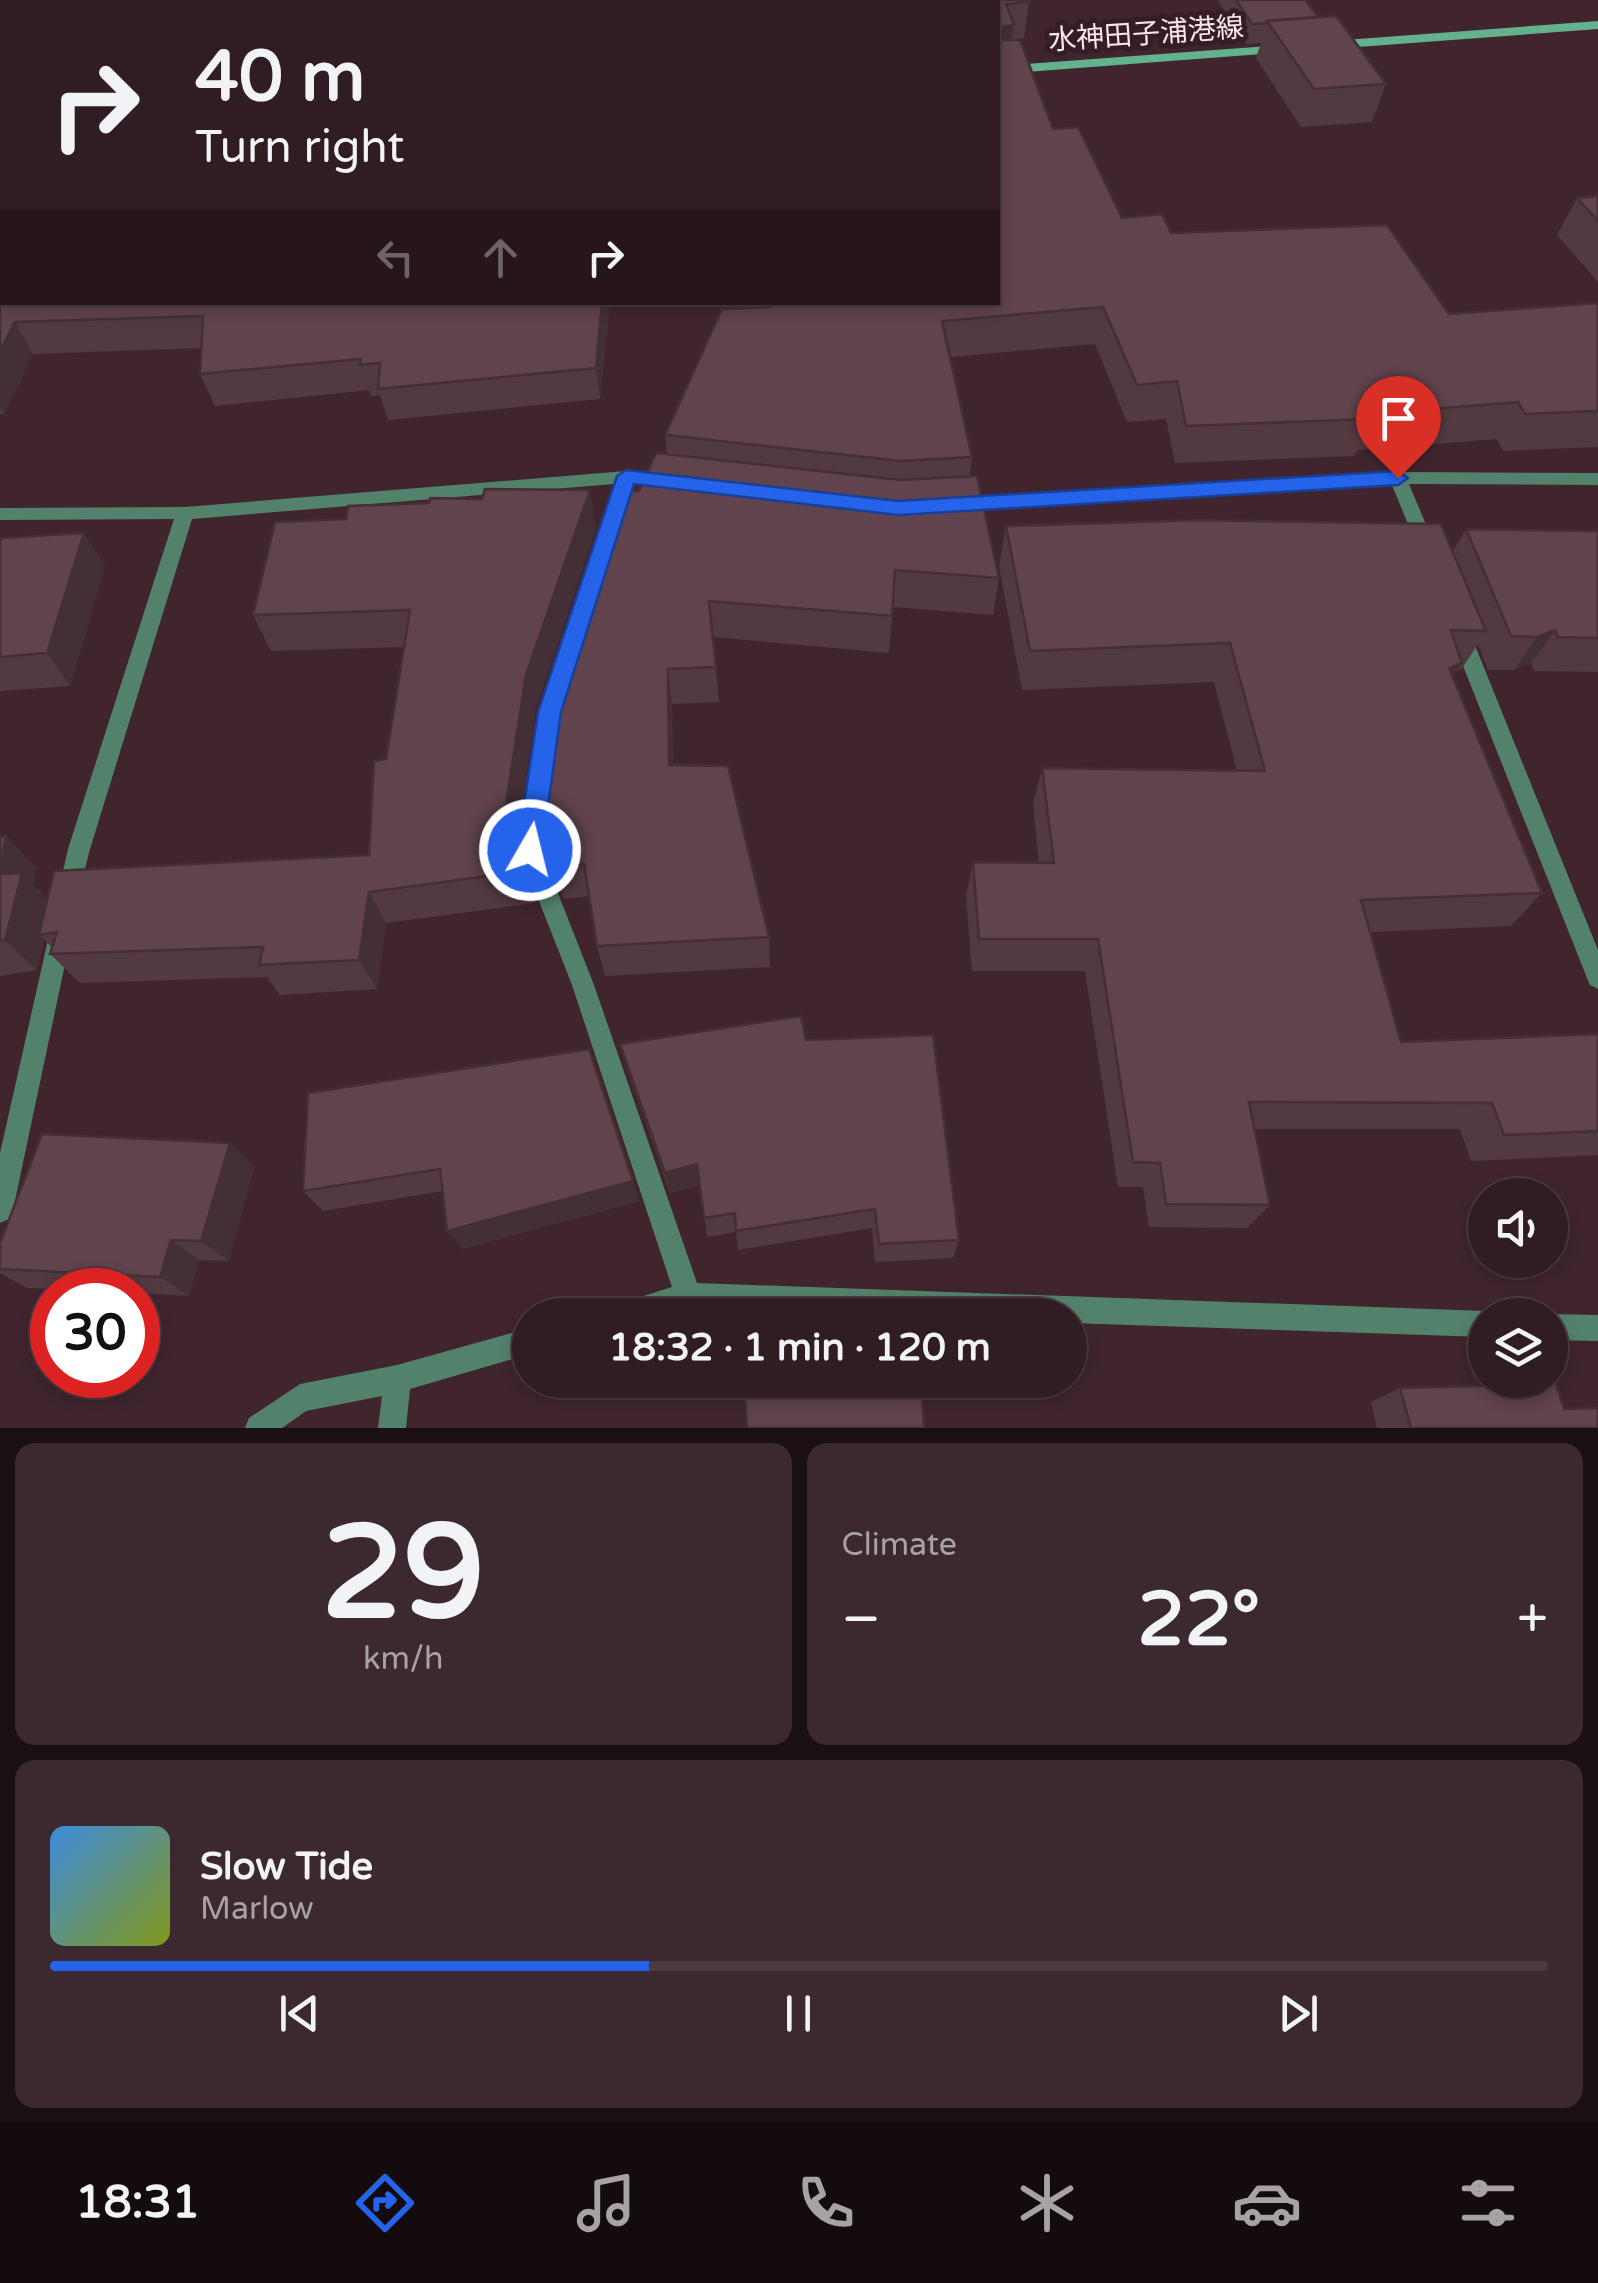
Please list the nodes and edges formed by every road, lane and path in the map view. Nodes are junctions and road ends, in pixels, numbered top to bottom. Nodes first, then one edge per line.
1 (1598, 26) edge
2 (1319, 46) edge
3 (1299, 47) edge
4 (1000, 70) edge
5 (1398, 478) junction
6 (1598, 479) edge
7 (685, 483) edge
8 (937, 506) edge
9 (185, 513) junction
10 (0, 514) edge
11 (1436, 570) edge
12 (1450, 608) edge
13 (561, 675) edge
14 (1598, 978) edge
15 (0, 1210) edge
16 (688, 1296) junction
17 (681, 1298) edge
18 (1468, 1323) edge
19 (1568, 1327) edge
20 (1598, 1328) edge
21 (512, 1346) edge
22 (397, 1379) junction
23 (259, 1428) edge
24 (392, 1428) edge

1 - 2 main road
3 - 4 main road, 水神田子浦港線
5 - 6 street
5 - 8 street
5 - 11 street
7 - 9 street
9 - 10 street
9 - 15 street
12 - 14 street
13 - 16 street
16 - 17 street
16 - 18 street
19 - 20 street
21 - 22 street
22 - 23 street
22 - 24 street

